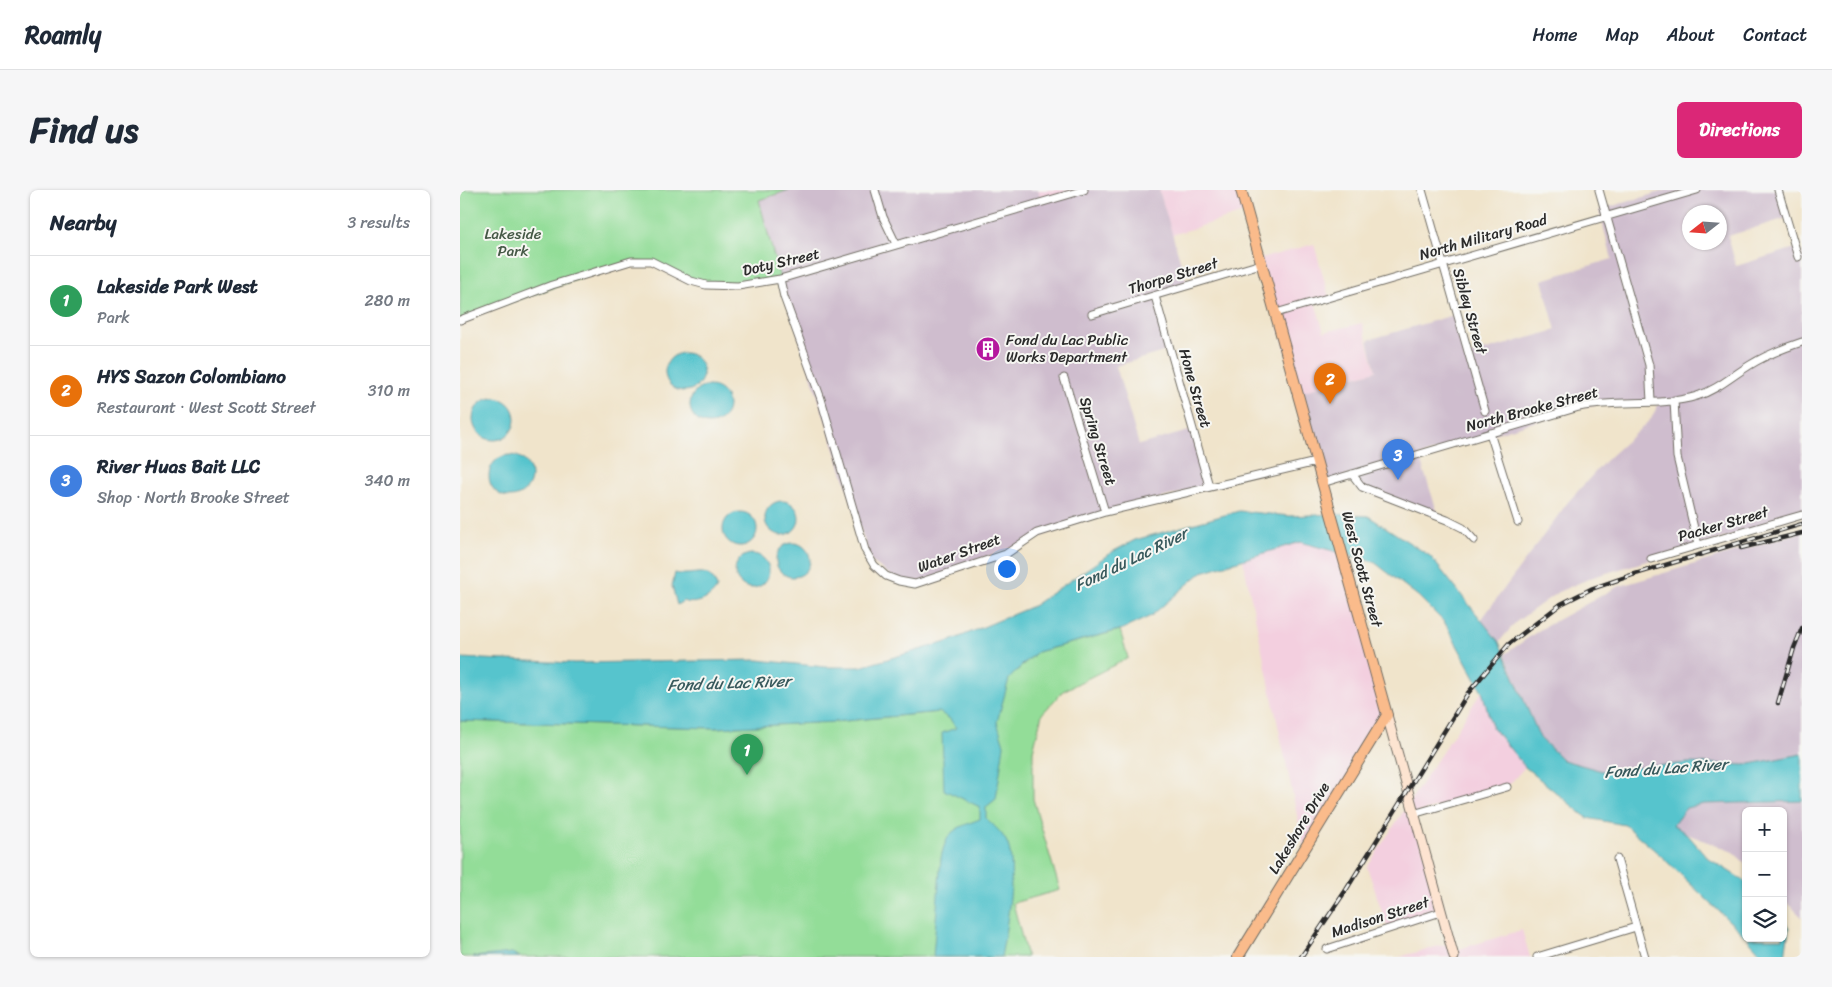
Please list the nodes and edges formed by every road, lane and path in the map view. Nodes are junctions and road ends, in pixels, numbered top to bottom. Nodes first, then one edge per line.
1 (875, 190) edge
2 (1084, 190) edge
3 (1241, 190) edge
4 (1422, 190) edge
5 (1600, 190) edge
6 (1697, 190) edge
7 (1778, 190) edge
8 (1607, 216) junction
9 (896, 244) junction
10 (1798, 257) dead end
11 (1442, 263) junction
12 (1262, 264) junction
13 (780, 279) junction
14 (1155, 296) junction
15 (1276, 313) junction
16 (1092, 314) dead end
17 (460, 320) edge
18 (1802, 342) edge
19 (1064, 378) dead end
20 (1674, 400) junction
21 (1651, 401) junction
22 (1485, 411) dead end
23 (1490, 434) junction
24 (1316, 462) junction
25 (1352, 474) junction
26 (1322, 483) junction
27 (1209, 486) junction
28 (1105, 512) junction
29 (1802, 515) edge
30 (1518, 522) dead end
31 (1474, 540) dead end
32 (1698, 545) junction
33 (1652, 559) dead end
34 (1386, 715) junction
35 (1507, 787) dead end
36 (1413, 814) junction
37 (1617, 859) dead end
38 (1441, 912) junction
39 (1636, 927) junction
40 (1327, 949) dead end
41 (1238, 957) edge
42 (1454, 957) edge
43 (1537, 957) edge
44 (1645, 957) edge

1 - 9 street
2 - 9 street, Doty Street
3 - 12 main road, West Scott Street
4 - 11 street, Sibley Street
5 - 8 street
6 - 8 street, North Military Road
7 - 10 street
8 - 11 street, North Military Road
8 - 21 street
9 - 13 street, Doty Street
11 - 15 street, North Military Road
11 - 22 street, Sibley Street
12 - 14 street, Thorpe Street
12 - 15 main road, West Scott Street
13 - 17 street, Doty Street
13 - 28 street, Water Street
14 - 16 street, Thorpe Street
14 - 27 street, Hone Street
15 - 24 main road, West Scott Street
18 - 20 street, North Brooke Street
19 - 28 street, Spring Street
20 - 21 street, North Brooke Street
20 - 32 street
21 - 23 street, North Brooke Street
23 - 25 street, North Brooke Street
23 - 30 street
24 - 26 main road, West Scott Street
24 - 27 street, Water Street
25 - 26 street, North Brooke Street
25 - 31 street
26 - 34 main road, West Scott Street
27 - 28 street, Water Street
29 - 32 street, Packer Street
32 - 33 street, Packer Street
34 - 36 main road, West Scott Street
34 - 41 main road, Lakeshore Drive
35 - 36 street
36 - 38 main road, West Scott Street
37 - 39 street
38 - 40 street, Madison Street
38 - 42 main road, West Scott Street
39 - 43 street
39 - 44 street

